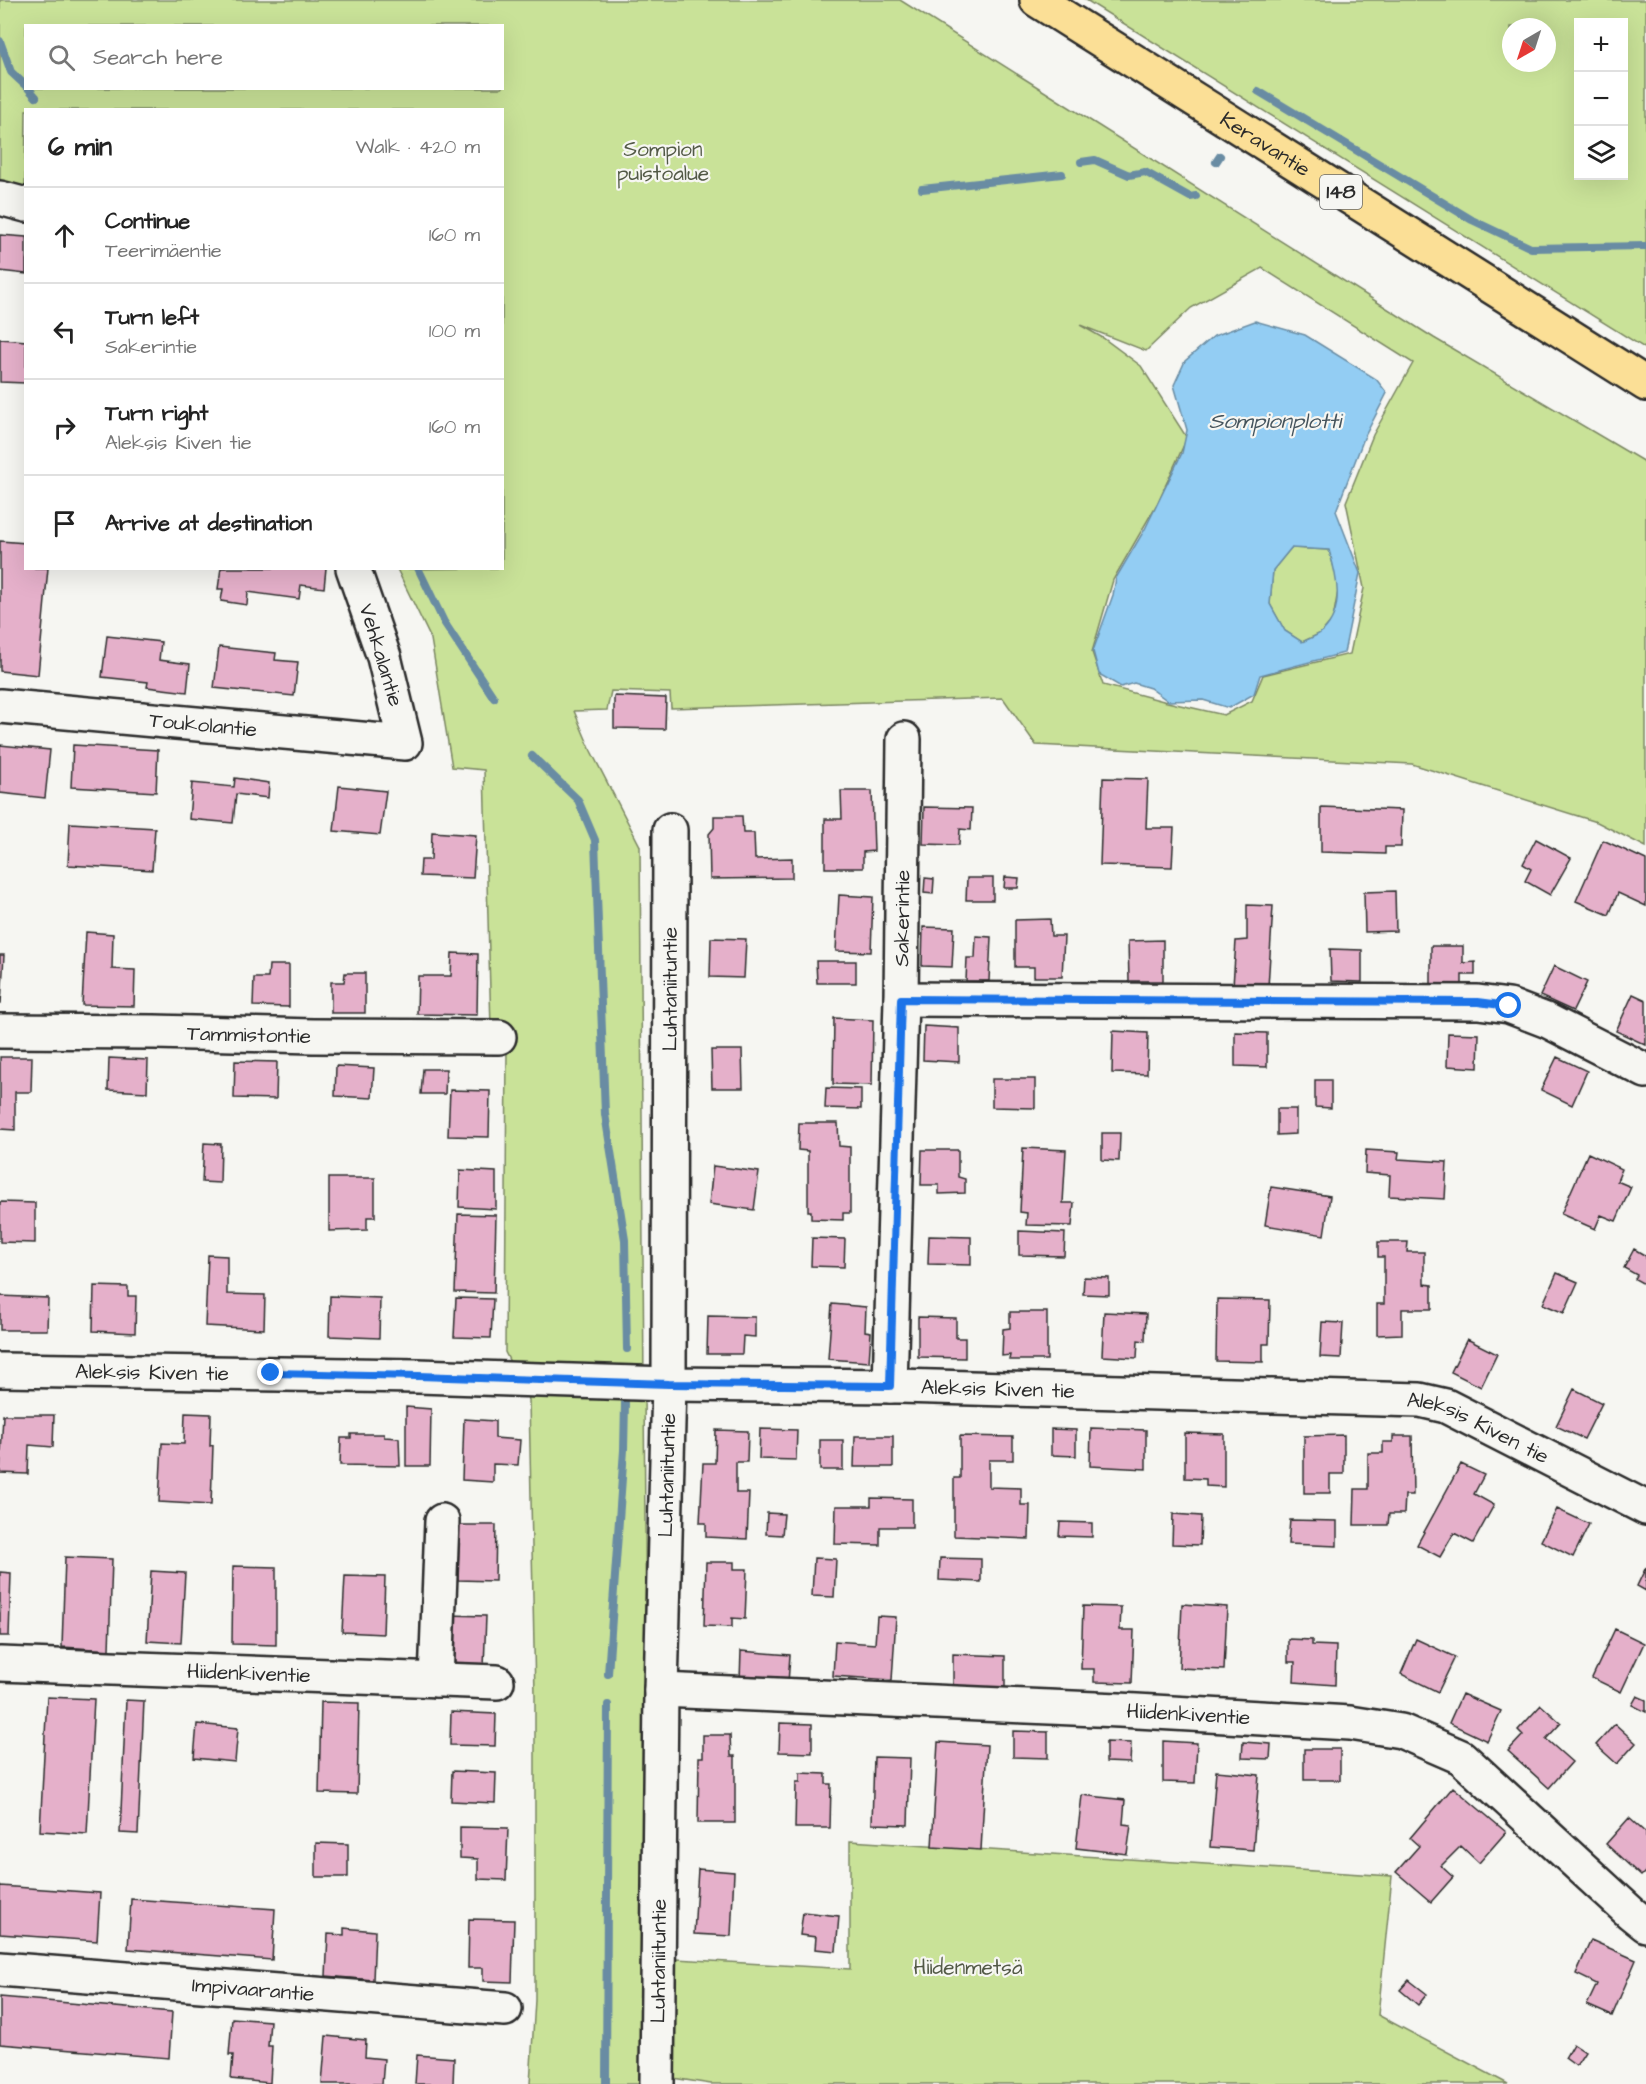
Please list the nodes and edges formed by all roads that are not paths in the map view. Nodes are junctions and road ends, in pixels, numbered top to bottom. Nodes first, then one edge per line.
1 (1037, 0) edge
2 (0, 198) edge
3 (24, 204) edge
4 (1646, 384) edge
5 (353, 570) edge
6 (0, 706) edge
7 (903, 739) dead end
8 (405, 743) joint
9 (670, 830) dead end
10 (901, 999) junction
11 (0, 1031) edge
12 (498, 1037) dead end
13 (1646, 1071) edge
14 (0, 1370) edge
15 (669, 1384) junction
16 (890, 1386) junction
17 (1646, 1508) edge
18 (442, 1521) dead end
19 (0, 1664) edge
20 (436, 1680) junction
21 (497, 1682) dead end
22 (661, 1690) junction
23 (1646, 1924) edge
24 (0, 1969) edge
25 (505, 2009) dead end
26 (657, 2084) edge

1 - 4 main road, Keravantie / 148
2 - 3 street
5 - 8 street, Vehkalantie
6 - 8 street, Toukolantie
7 - 10 street, Sakerintie
9 - 15 street, Luhtaniituntie
10 - 13 street
10 - 16 street, Sakerintie
11 - 12 street, Tammistontie
14 - 15 street, Aleksis Kiven tie
15 - 16 street, Aleksis Kiven tie
15 - 22 street, Luhtaniituntie
16 - 17 street, Aleksis Kiven tie
18 - 20 street
19 - 20 street, Hiidenkiventie
20 - 21 street, Hiidenkiventie
22 - 23 street, Hiidenkiventie
22 - 26 street, Luhtaniituntie
24 - 25 street, Impivaarantie

